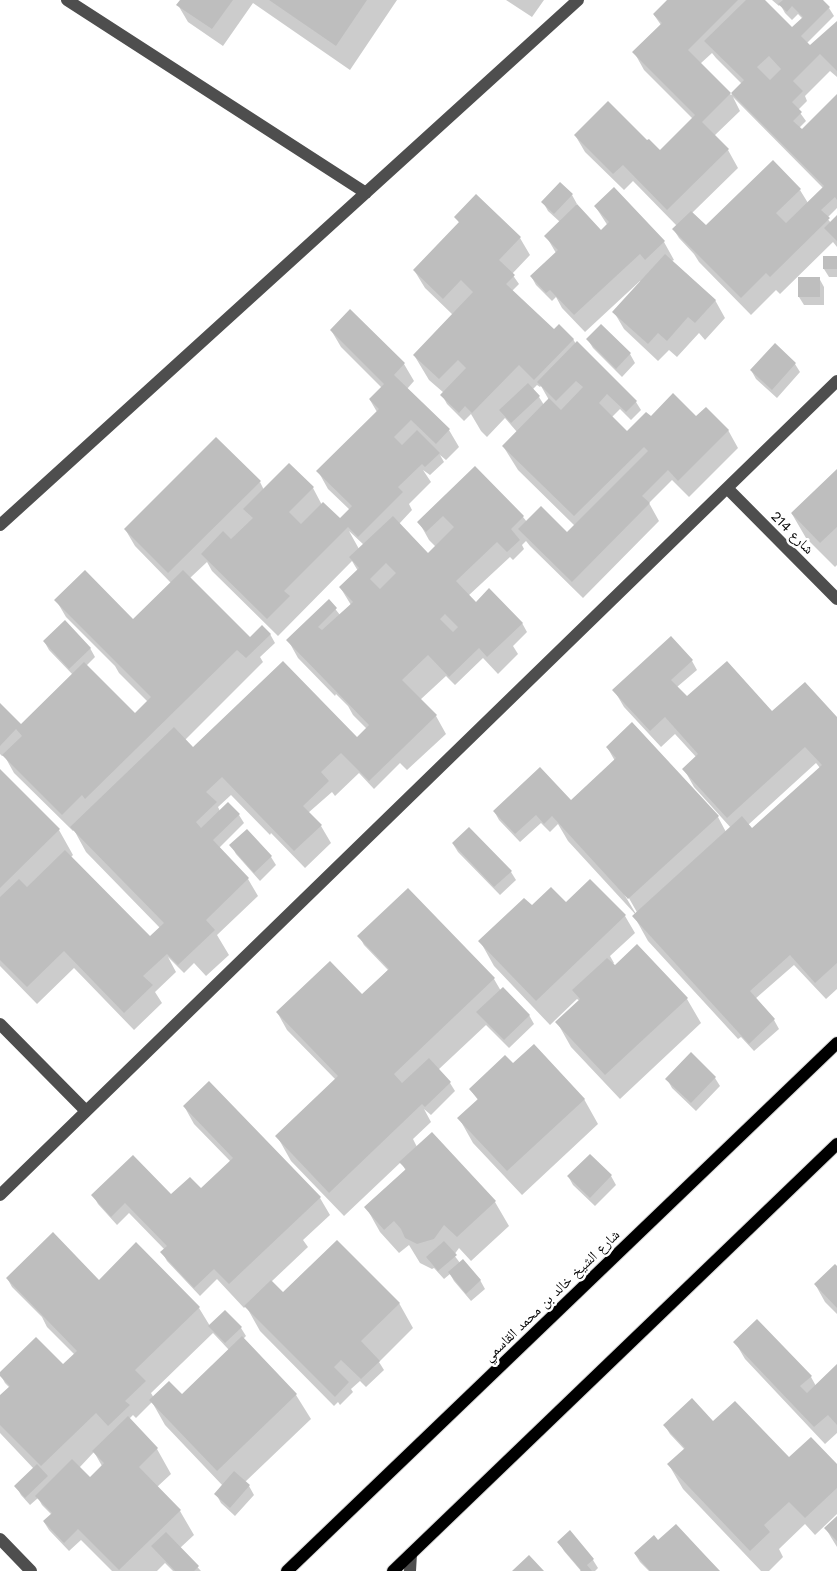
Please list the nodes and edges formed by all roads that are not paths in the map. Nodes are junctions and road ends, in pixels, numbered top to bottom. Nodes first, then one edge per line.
1 (67, 0) edge
2 (578, 0) edge
3 (366, 193) junction
4 (837, 381) edge
5 (727, 488) junction
6 (0, 525) edge
7 (837, 599) edge
8 (0, 1024) edge
9 (837, 1043) edge
10 (86, 1111) junction
11 (837, 1144) edge
12 (0, 1195) edge
13 (0, 1540) edge
14 (411, 1554) junction
15 (32, 1571) edge
16 (287, 1571) edge
17 (393, 1571) edge
18 (410, 1571) edge

1 - 3 street
2 - 3 street
3 - 6 street
4 - 5 street
5 - 7 street, 214 شارع
5 - 10 street
8 - 10 street
9 - 16 main road, شارع الشيخ خالد بن محمد القاسمي
10 - 12 street
11 - 14 main road
13 - 15 street
14 - 17 main road
14 - 18 street

